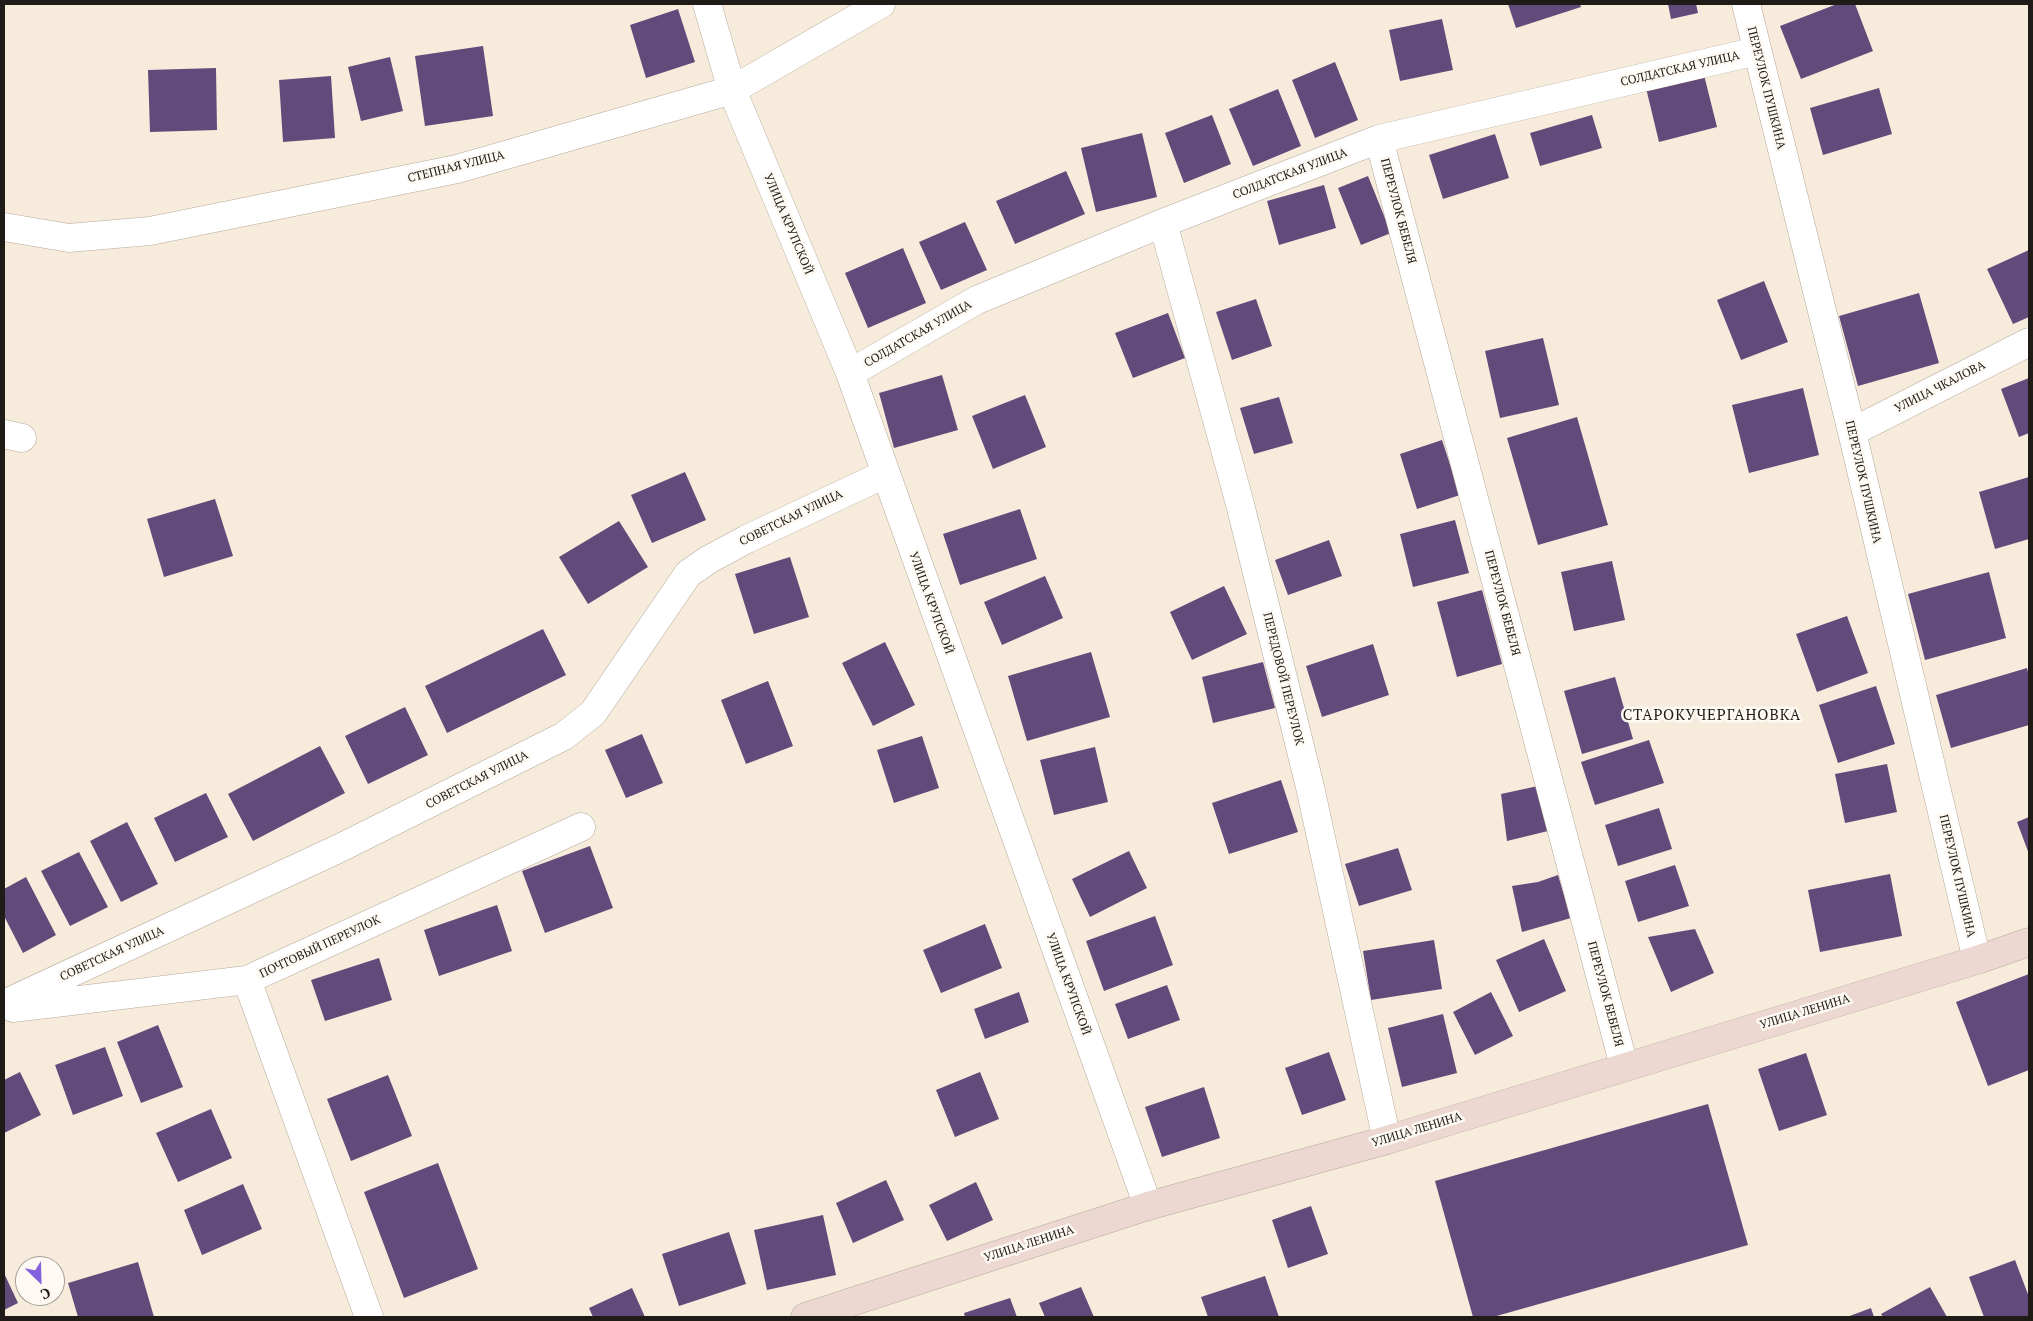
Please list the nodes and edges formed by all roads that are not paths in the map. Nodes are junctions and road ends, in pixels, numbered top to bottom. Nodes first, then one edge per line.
1 (707, 4) edge
2 (881, 4) edge
3 (1746, 4) edge
4 (1757, 51) junction
5 (732, 90) junction
6 (1379, 139) junction
7 (1163, 223) junction
8 (4, 228) edge
9 (2029, 342) edge
10 (850, 373) junction
11 (1852, 432) junction
12 (885, 474) junction
13 (581, 827) dead end
14 (2029, 942) edge
15 (1977, 960) junction
16 (247, 980) junction
17 (4, 1004) edge
18 (4, 1009) edge
19 (1624, 1066) junction
20 (1386, 1140) junction
21 (1148, 1206) junction
22 (369, 1317) edge
23 (805, 1317) edge

1 - 5 street, УЛИЦА КРУПСКОЙ
2 - 5 street, СТЕПНАЯ УЛИЦА
3 - 4 street, ПЕРЕУЛОК ПУШКИНА
4 - 6 street, СОЛДАТСКАЯ УЛИЦА
4 - 11 street, ПЕРЕУЛОК ПУШКИНА
5 - 8 street, СТЕПНАЯ УЛИЦА
5 - 10 street, УЛИЦА КРУПСКОЙ
6 - 7 street, СОЛДАТСКАЯ УЛИЦА
6 - 19 street, ПЕРЕУЛОК БЕБЕЛЯ
7 - 10 street, СОЛДАТСКАЯ УЛИЦА
7 - 20 street, ПЕРЕДОВОЙ ПЕРЕУЛОК
9 - 11 street, УЛИЦА ЧКАЛОВА
10 - 12 street, УЛИЦА КРУПСКОЙ
11 - 15 street, ПЕРЕУЛОК ПУШКИНА
12 - 17 street, СОВЕТСКАЯ УЛИЦА
12 - 21 street, УЛИЦА КРУПСКОЙ
13 - 16 street, ПОЧТОВЫЙ ПЕРЕУЛОК
14 - 15 main road, УЛИЦА ЛЕНИНА
15 - 19 main road, УЛИЦА ЛЕНИНА
16 - 18 street
16 - 22 street, ПОЧТОВЫЙ ПЕРЕУЛОК
19 - 20 main road, УЛИЦА ЛЕНИНА
20 - 21 main road, УЛИЦА ЛЕНИНА
21 - 23 main road, УЛИЦА ЛЕНИНА

